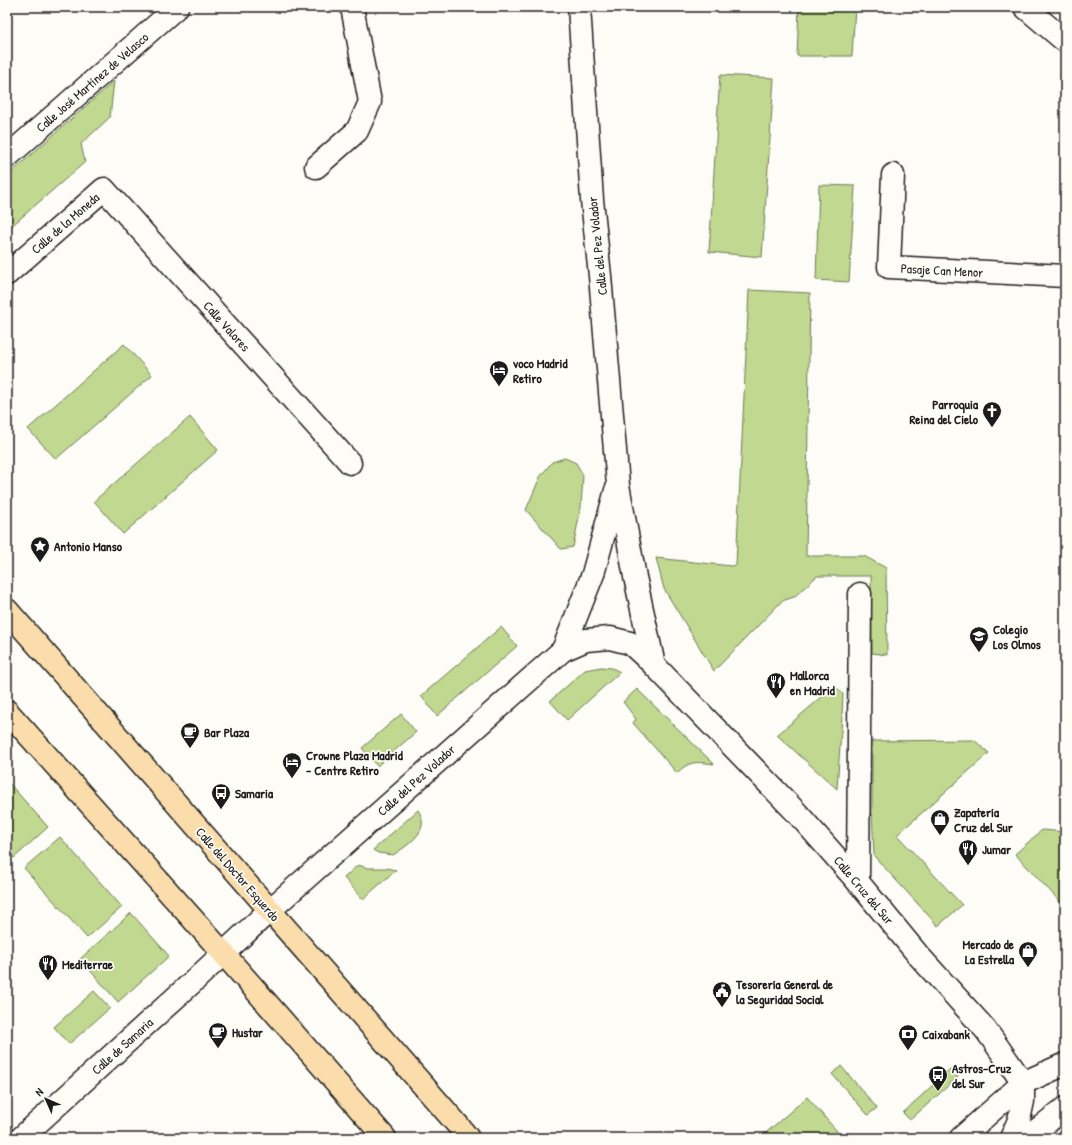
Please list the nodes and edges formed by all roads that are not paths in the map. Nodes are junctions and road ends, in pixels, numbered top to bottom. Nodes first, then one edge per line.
1 (177, 7) edge
2 (352, 7) edge
3 (580, 7) edge
4 (1025, 7) edge
5 (1065, 41) edge
6 (7, 157) edge
7 (316, 167) dead end
8 (893, 174) dead end
9 (104, 188) joint
10 (7, 274) edge
11 (1065, 276) edge
12 (350, 463) dead end
13 (618, 485) junction
14 (860, 594) dead end
15 (7, 610) edge
16 (563, 650) junction
17 (654, 665) junction
18 (7, 711) edge
19 (858, 882) junction
20 (270, 910) junction
21 (223, 953) junction
22 (1065, 1064) edge
23 (1023, 1083) junction
24 (1065, 1108) edge
25 (21, 1138) edge
26 (385, 1138) edge
27 (468, 1138) edge
28 (961, 1138) edge
29 (1011, 1138) edge
30 (1027, 1138) edge

1 - 6 street, Calle José Martínez de Velasco
2 - 7 street
3 - 13 street, Calle del Pez Volador
4 - 5 street
8 - 11 street, Pasaje Can Menor
9 - 10 street, Calle de la Moneda
9 - 12 street, Calle Valores
13 - 16 street, Calle del Pez Volador
13 - 17 street, Calle del Pez Volador
14 - 19 street
15 - 20 main road, Calle del Doctor Esquerdo
16 - 17 street, Calle del Pez Volador
16 - 20 street, Calle del Pez Volador
17 - 19 street, Calle Cruz del Sur
18 - 21 main road
19 - 23 street, Calle Cruz del Sur
20 - 21 street, Calle del Pez Volador
20 - 27 main road, Calle del Doctor Esquerdo
21 - 25 street, Calle de Samaria
21 - 26 main road
22 - 23 street
23 - 28 street
23 - 29 street
24 - 30 street

